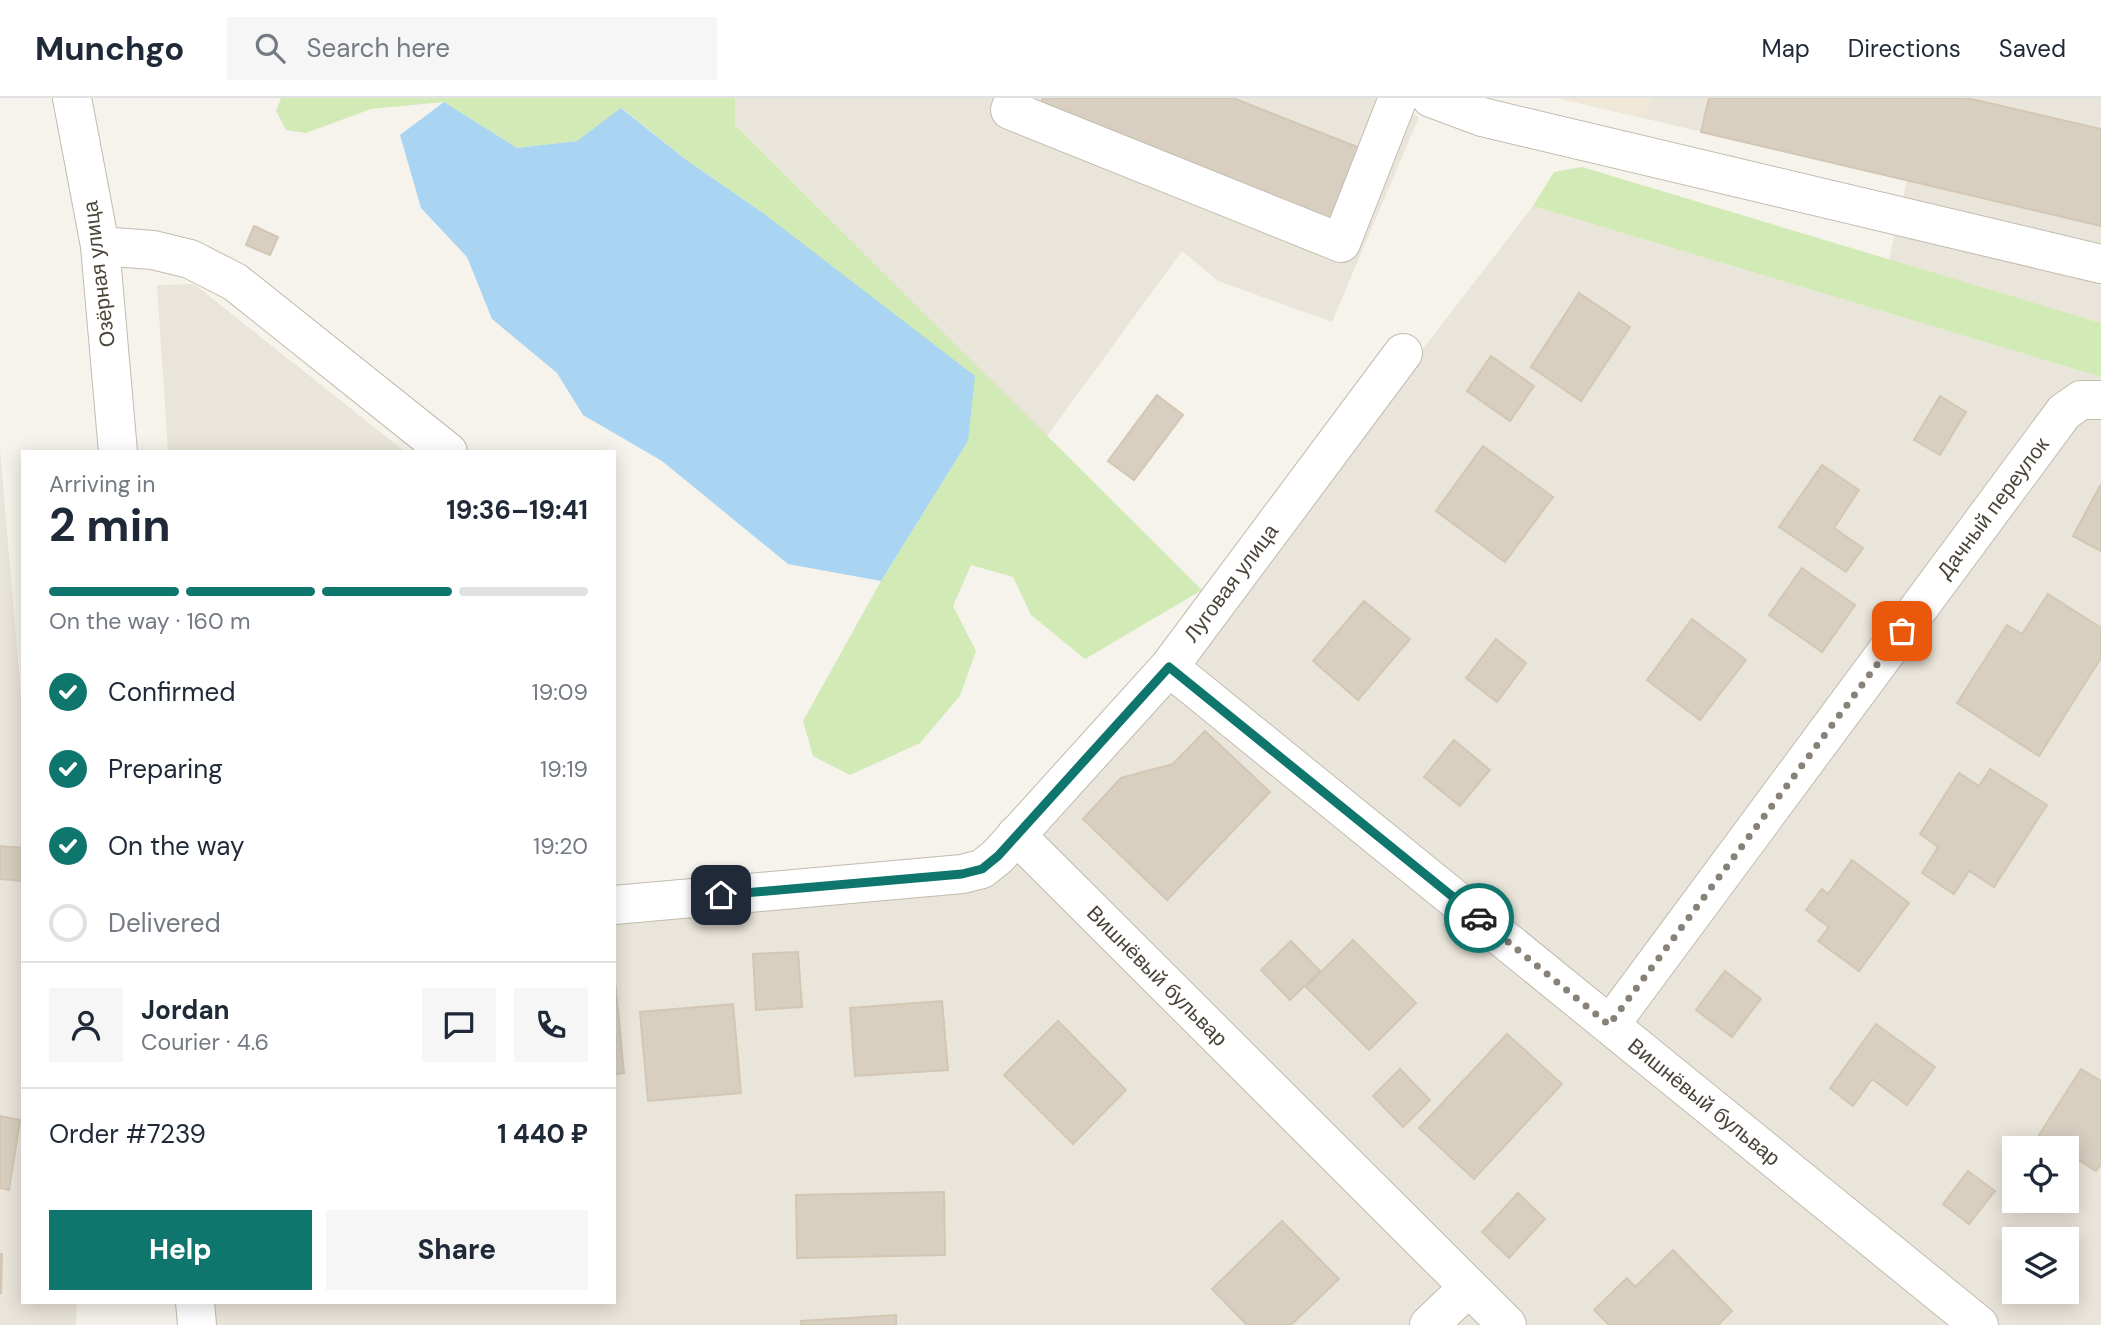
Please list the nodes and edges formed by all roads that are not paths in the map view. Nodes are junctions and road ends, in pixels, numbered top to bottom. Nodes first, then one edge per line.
1 (72, 98) edge
2 (1014, 98) edge
3 (1398, 98) edge
4 (1431, 98) edge
5 (100, 246) junction
6 (2101, 264) edge
7 (1403, 353) dead end
8 (2091, 400) edge
9 (118, 450) edge
10 (445, 450) edge
11 (1169, 667) junction
12 (1016, 835) junction
13 (616, 905) edge
14 (1609, 1025) junction
15 (1469, 1287) junction
16 (195, 1304) edge
17 (197, 1325) edge
18 (1429, 1325) edge
19 (1507, 1325) edge
20 (1979, 1325) edge

1 - 5 street, Озёрная улица
2 - 3 street
4 - 6 street
5 - 9 street, Озёрная улица
5 - 10 street
7 - 11 street, Луговая улица
8 - 14 street, Дачный переулок
11 - 12 street, Луговая улица
11 - 14 street, Вишнёвый бульвар
12 - 13 street, Луговая улица
12 - 15 street, Вишнёвый бульвар
14 - 20 street, Вишнёвый бульвар
15 - 18 street
15 - 19 street, Вишнёвый бульвар
16 - 17 street

